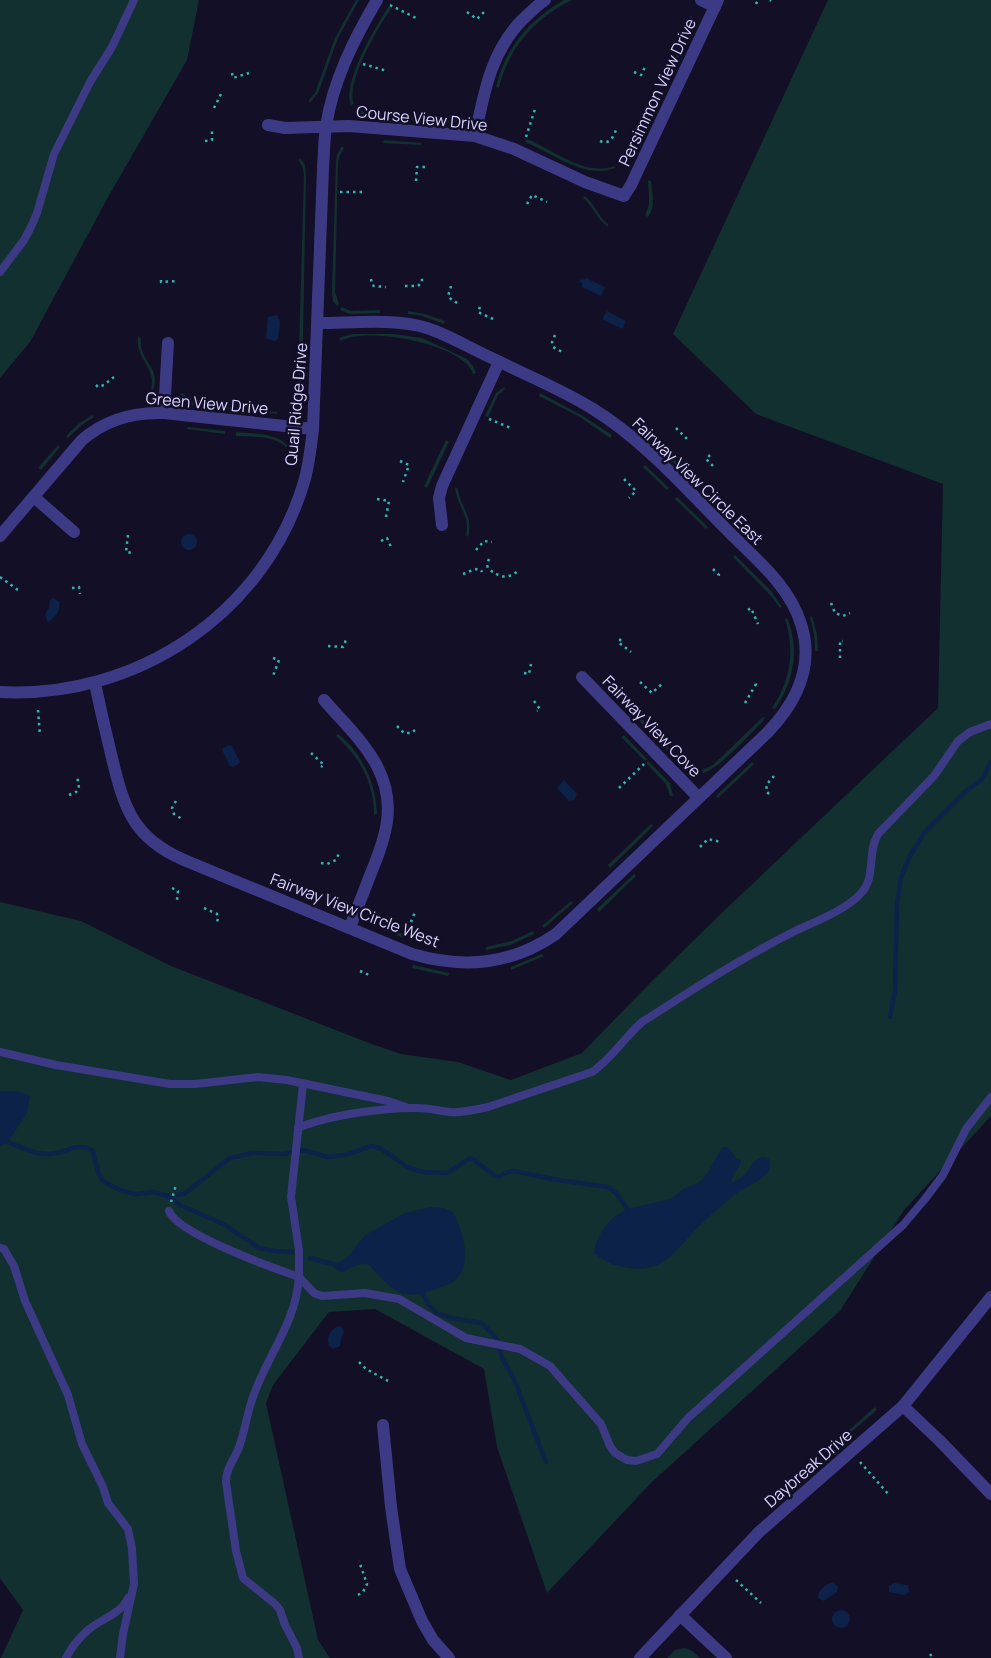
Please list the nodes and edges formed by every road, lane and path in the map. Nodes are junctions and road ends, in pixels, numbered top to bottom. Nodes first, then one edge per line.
1 (134, 0) edge
2 (377, 0) edge
3 (545, 0) edge
4 (701, 0) edge
5 (758, 0) edge
6 (717, 3) edge
7 (390, 4) dead end
8 (756, 4) dead end
9 (486, 10) dead end
10 (467, 12) dead end
11 (416, 18) dead end
12 (363, 64) dead end
13 (645, 67) dead end
14 (387, 71) dead end
15 (634, 72) dead end
16 (232, 73) dead end
17 (250, 73) dead end
18 (221, 94) dead end
19 (214, 108) dead end
20 (535, 109) dead end
21 (268, 125) dead end
22 (326, 126) junction
23 (212, 130) dead end
24 (616, 130) dead end
25 (475, 136) junction
26 (526, 137) dead end
27 (205, 141) dead end
28 (600, 142) dead end
29 (426, 167) dead end
30 (416, 181) dead end
31 (340, 192) dead end
32 (365, 192) dead end
33 (624, 196) joint
34 (548, 202) dead end
35 (527, 204) dead end
36 (0, 272) edge
37 (422, 275) dead end
38 (371, 279) dead end
39 (161, 280) dead end
40 (178, 281) dead end
41 (405, 286) dead end
42 (451, 286) dead end
43 (386, 287) dead end
44 (459, 304) dead end
45 (480, 307) dead end
46 (493, 320) dead end
47 (318, 323) junction
48 (555, 335) dead end
49 (168, 343) dead end
50 (564, 353) dead end
51 (499, 362) junction
52 (114, 377) dead end
53 (96, 385) dead end
54 (164, 413) junction
55 (489, 418) dead end
56 (676, 428) dead end
57 (512, 429) dead end
58 (313, 430) junction
59 (689, 436) dead end
60 (710, 455) dead end
61 (400, 461) dead end
62 (713, 466) dead end
63 (624, 479) dead end
64 (403, 482) dead end
65 (34, 497) junction
66 (629, 498) dead end
67 (378, 499) dead end
68 (386, 517) dead end
69 (442, 525) dead end
70 (74, 532) dead end
71 (128, 535) dead end
72 (0, 536) edge
73 (380, 541) dead end
74 (492, 542) dead end
75 (391, 547) dead end
76 (476, 550) dead end
77 (133, 553) dead end
78 (489, 559) dead end
79 (712, 569) dead end
80 (518, 571) dead end
81 (482, 572) dead end
82 (463, 574) dead end
83 (0, 577) edge
84 (717, 578) dead end
85 (72, 588) dead end
86 (18, 590) dead end
87 (80, 594) dead end
88 (831, 603) dead end
89 (748, 610) dead end
90 (850, 613) dead end
91 (758, 624) dead end
92 (621, 639) dead end
93 (346, 640) dead end
94 (843, 641) dead end
95 (328, 646) dead end
96 (631, 652) dead end
97 (273, 658) dead end
98 (840, 658) dead end
99 (531, 664) dead end
100 (524, 673) dead end
101 (274, 676) dead end
102 (582, 676) dead end
103 (640, 682) dead end
104 (754, 682) dead end
105 (95, 683) junction
106 (663, 683) dead end
107 (0, 692) edge
108 (324, 700) dead end
109 (534, 701) dead end
110 (745, 703) dead end
111 (38, 710) dead end
112 (537, 711) dead end
113 (991, 724) edge
114 (397, 726) dead end
115 (415, 730) dead end
116 (40, 736) dead end
117 (311, 753) dead end
118 (644, 764) dead end
119 (321, 767) dead end
120 (77, 776) dead end
121 (774, 776) dead end
122 (619, 788) dead end
123 (769, 794) dead end
124 (69, 795) dead end
125 (698, 797) junction
126 (176, 801) dead end
127 (182, 819) dead end
128 (720, 843) dead end
129 (700, 847) dead end
130 (340, 851) dead end
131 (321, 863) dead end
132 (172, 888) dead end
133 (177, 900) dead end
134 (204, 908) dead end
135 (415, 912) dead end
136 (216, 924) dead end
137 (350, 927) junction
138 (406, 934) dead end
139 (360, 971) dead end
140 (368, 978) dead end
141 (0, 1052) edge
142 (303, 1084) junction
143 (991, 1097) edge
144 (411, 1108) junction
145 (298, 1128) junction
146 (176, 1184) dead end
147 (169, 1211) joint
148 (0, 1248) edge
149 (299, 1277) junction
150 (991, 1297) edge
151 (359, 1362) dead end
152 (390, 1382) dead end
153 (903, 1406) junction
154 (383, 1425) dead end
155 (860, 1462) dead end
156 (991, 1494) edge
157 (890, 1496) dead end
158 (359, 1561) dead end
159 (736, 1580) dead end
160 (134, 1584) junction
161 (358, 1595) dead end
162 (761, 1603) dead end
163 (680, 1615) junction
164 (930, 1654) dead end
165 (66, 1658) edge
166 (120, 1658) edge
167 (299, 1658) edge
168 (449, 1658) edge
169 (640, 1658) edge
170 (726, 1658) edge
171 (934, 1658) edge

1 - 36 lane
2 - 22 street, Quail Ridge Drive
3 - 25 street
4 - 6 street
5 - 8 path
6 - 33 street, Persimmon View Drive
7 - 11 path
9 - 10 path
12 - 14 path
13 - 15 path
16 - 17 path
18 - 19 path
20 - 26 path
21 - 22 street, Course View Drive
22 - 25 street, Course View Drive
22 - 47 street, Quail Ridge Drive
23 - 27 path
24 - 28 path
25 - 33 street, Course View Drive
29 - 30 path
31 - 32 path
34 - 35 path
37 - 41 path
38 - 43 path
39 - 40 path
42 - 44 path
45 - 46 path
47 - 51 street, Fairway View Circle East
47 - 58 street, Quail Ridge Drive
48 - 50 path
49 - 54 street
51 - 69 street
51 - 125 street, Fairway View Circle East
52 - 53 path
54 - 58 street, Green View Drive
54 - 65 street, Green View Drive
55 - 57 path
56 - 59 path
58 - 105 street, Quail Ridge Drive
60 - 62 path
61 - 64 path
63 - 66 path
65 - 70 street
65 - 72 street, Green View Drive
67 - 68 path
71 - 77 path
73 - 75 path
74 - 76 path
78 - 80 path
79 - 84 path
81 - 82 path
83 - 86 path
85 - 87 path
88 - 90 path
89 - 91 path
92 - 96 path
93 - 95 path
94 - 98 path
97 - 101 path
99 - 100 path
102 - 125 street, Fairway View Cove
103 - 106 path
104 - 110 path
105 - 107 street, Quail Ridge Drive
105 - 137 street, Fairway View Circle West
108 - 137 street
109 - 112 path
111 - 116 path
113 - 144 lane
114 - 115 path
117 - 119 path
118 - 122 path
120 - 124 path
121 - 123 path
125 - 137 street, Fairway View Circle West
126 - 127 path
128 - 129 path
130 - 131 path
132 - 133 path
134 - 136 path
135 - 138 path
139 - 140 path
141 - 142 lane
142 - 144 lane
142 - 145 lane
143 - 149 lane
144 - 145 lane
145 - 149 lane
146 - 147 path
147 - 149 lane
148 - 160 lane
149 - 167 lane
150 - 153 street, Daybreak Drive
151 - 152 path
153 - 156 street
153 - 163 street, Daybreak Drive
154 - 168 street
155 - 157 path
158 - 161 path
159 - 162 path
160 - 165 lane
160 - 166 lane
163 - 169 street, Daybreak Drive
163 - 170 street
164 - 171 path

